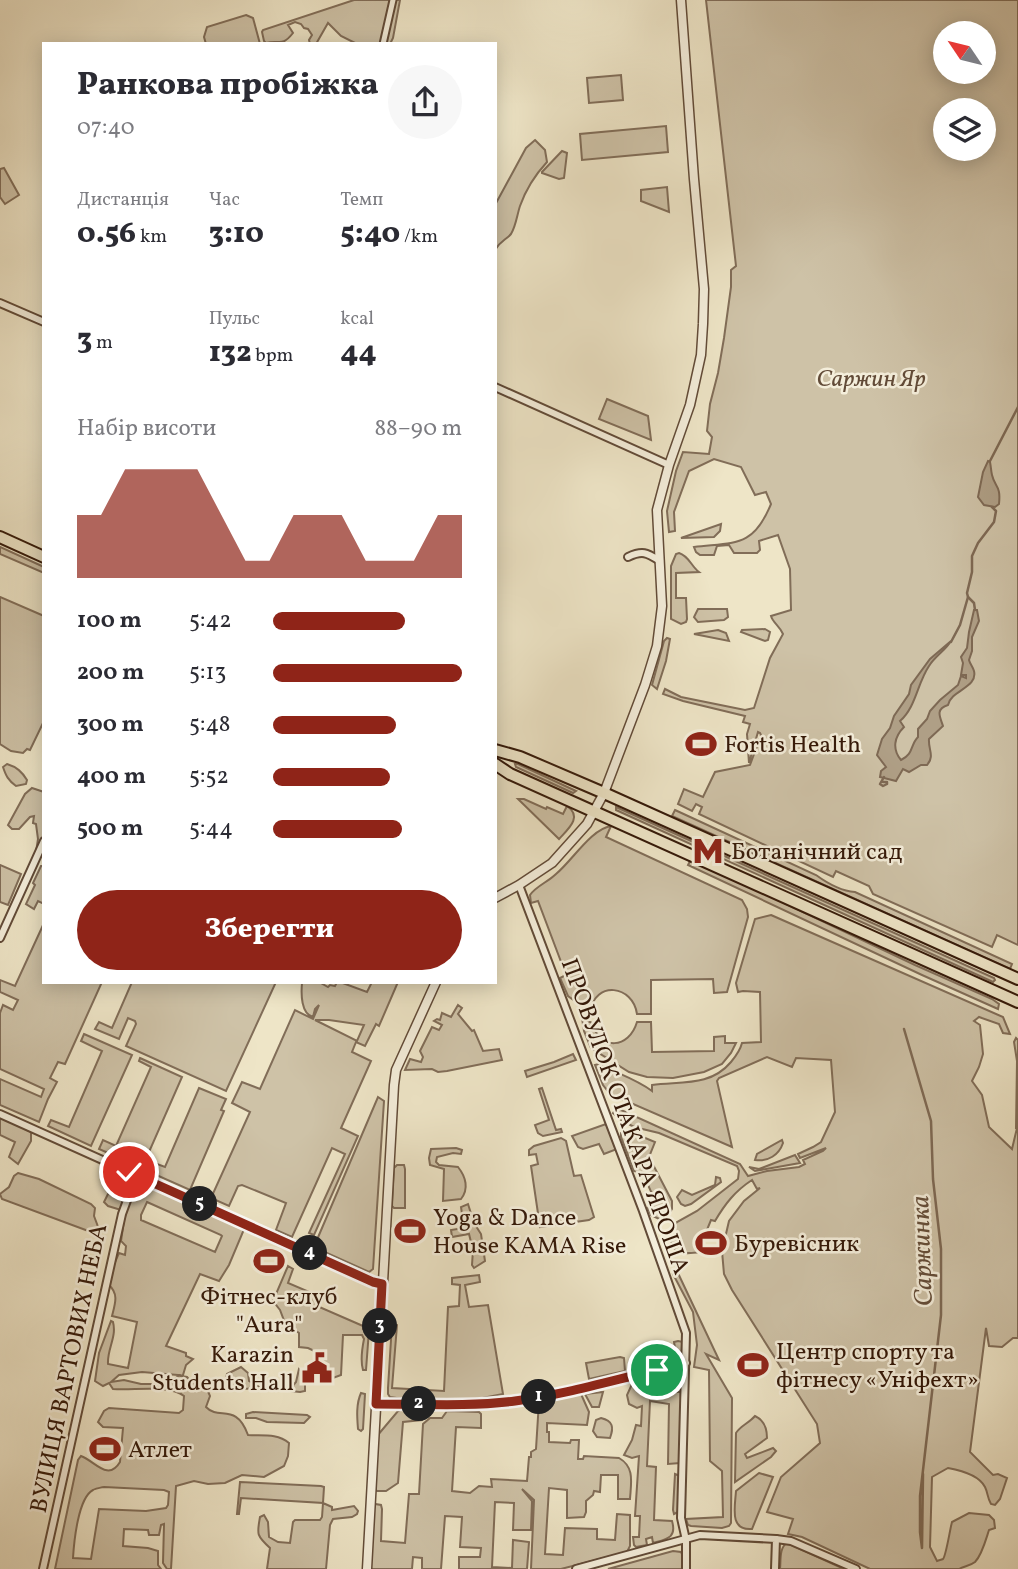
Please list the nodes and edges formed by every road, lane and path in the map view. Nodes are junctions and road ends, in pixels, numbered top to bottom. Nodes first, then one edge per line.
1 (393, 0) edge
2 (681, 0) edge
3 (383, 42) edge
4 (0, 303) edge
5 (42, 321) edge
6 (497, 388) edge
7 (669, 465) junction
8 (0, 537) edge
9 (42, 556) edge
10 (628, 557) dead end
11 (660, 561) junction
12 (497, 751) edge
13 (497, 765) edge
14 (604, 793) junction
15 (595, 812) junction
16 (42, 845) edge
17 (519, 885) junction
18 (497, 897) edge
19 (0, 938) edge
20 (1018, 979) edge
21 (435, 984) edge
22 (1017, 1000) edge
23 (0, 1114) edge
24 (136, 1176) junction
25 (382, 1284) junction
26 (686, 1363) junction
27 (376, 1404) junction
28 (776, 1539) junction
29 (686, 1540) junction
30 (43, 1569) edge
31 (367, 1569) edge
32 (576, 1569) edge
33 (687, 1569) edge
34 (775, 1569) edge
35 (856, 1569) edge

1 - 3 street
2 - 7 street
4 - 5 street
6 - 7 street
7 - 11 street
8 - 9 main road
10 - 11 street
11 - 14 street
12 - 14 main road
13 - 15 main road
14 - 15 street
14 - 20 main road
15 - 17 street
15 - 22 main road
16 - 19 street
17 - 18 street
17 - 26 street, ПРОВУЛОК ОТАКАРА ЯРОША
21 - 25 street
23 - 24 street
24 - 25 street
24 - 30 street, ВУЛИЦЯ ВАРТОВИХ НЕБА
25 - 27 street
26 - 27 street
26 - 29 street, ПРОВУЛОК ОТАКАРА ЯРОША
27 - 31 street
28 - 29 street
28 - 34 street
28 - 35 street
29 - 32 street
29 - 33 street, ПРОВУЛОК ОТАКАРА ЯРОША

